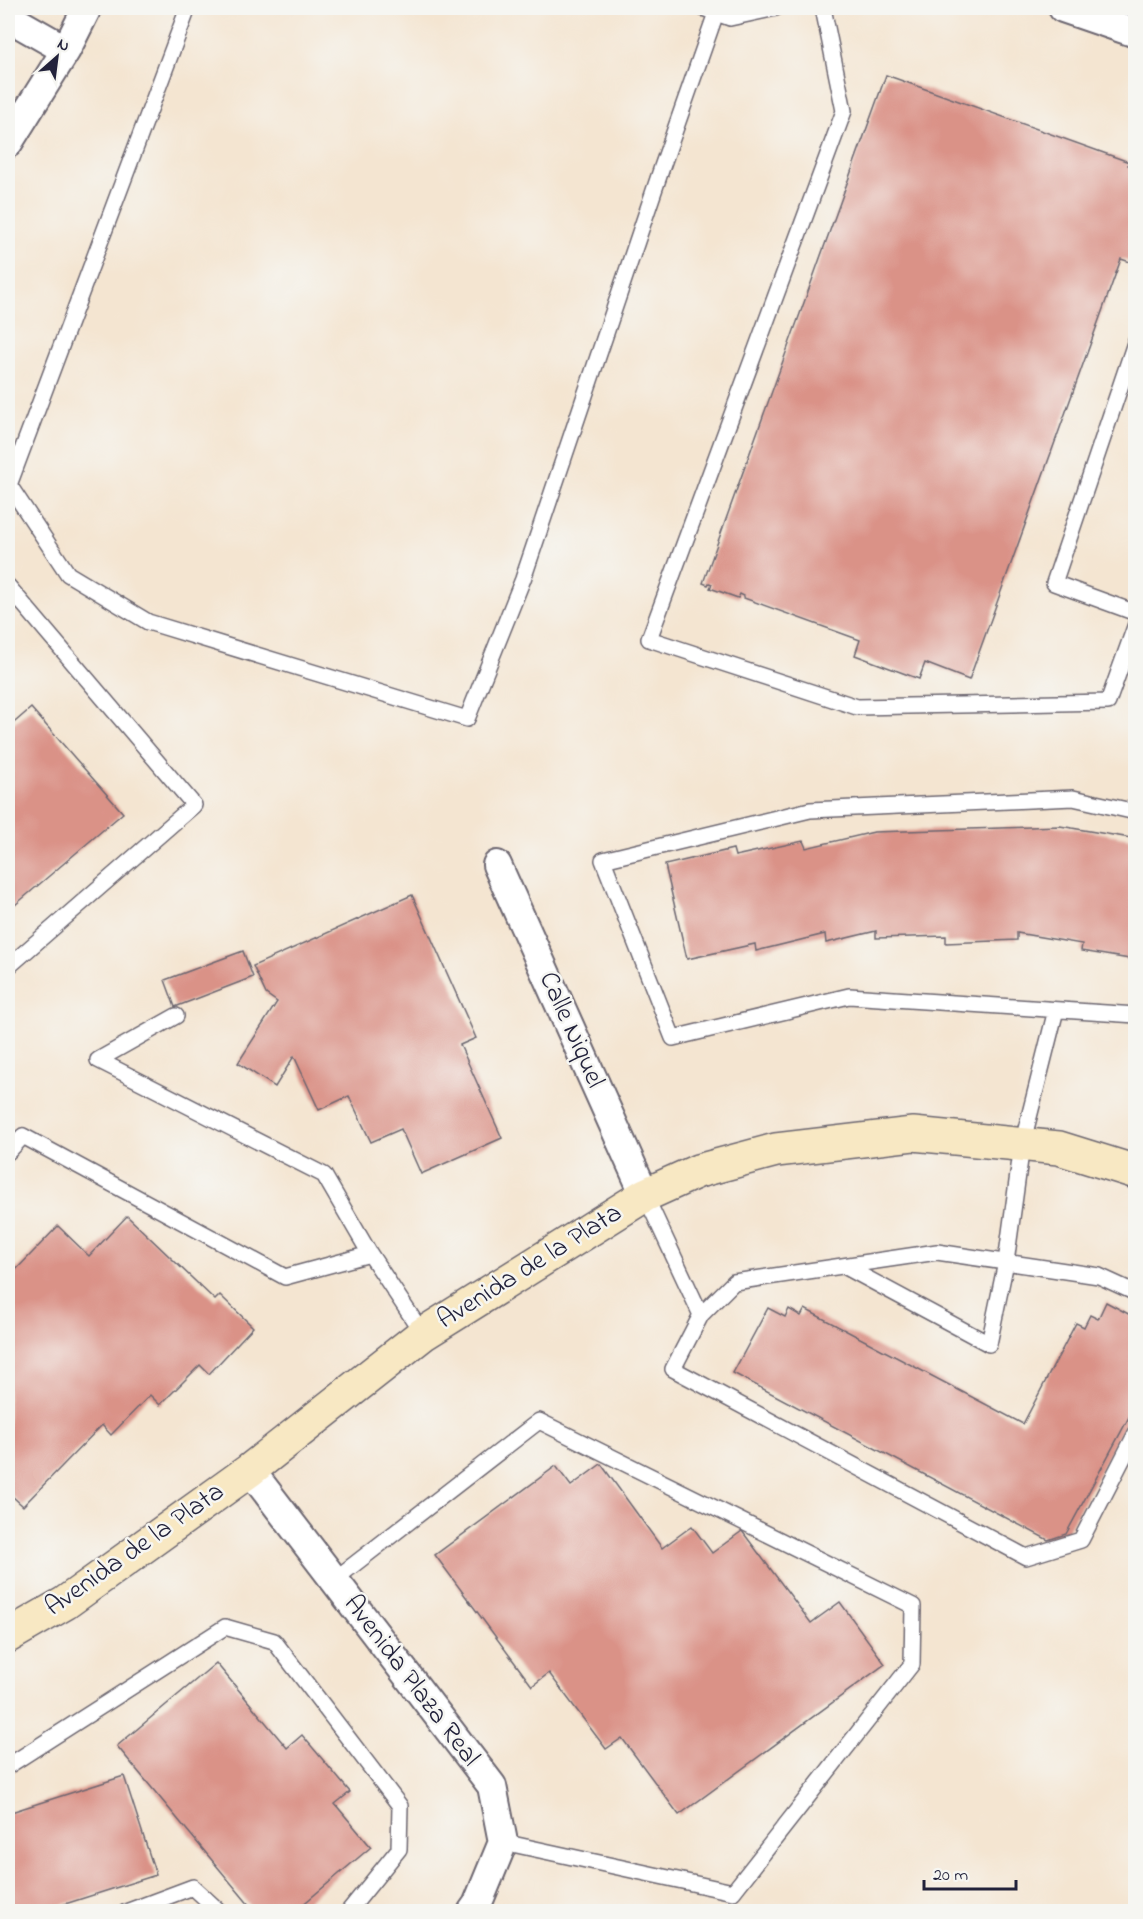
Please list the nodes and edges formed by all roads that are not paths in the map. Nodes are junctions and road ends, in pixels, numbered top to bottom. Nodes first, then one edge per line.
1 (87, 8) edge
2 (188, 8) edge
3 (776, 8) edge
4 (823, 8) edge
5 (1063, 8) edge
6 (710, 10) edge
7 (8, 17) edge
8 (1136, 33) edge
9 (66, 50) junction
10 (8, 142) edge
11 (1136, 340) edge
12 (8, 484) edge
13 (8, 586) edge
14 (1136, 614) edge
15 (1136, 624) edge
16 (1136, 812) edge
17 (497, 865) dead end
18 (8, 967) edge
19 (1056, 1010) junction
20 (1136, 1015) edge
21 (176, 1016) dead end
22 (1022, 1145) junction
23 (8, 1152) edge
24 (1136, 1172) edge
25 (645, 1195) junction
26 (370, 1254) junction
27 (1006, 1262) junction
28 (844, 1266) junction
29 (1136, 1293) edge
30 (700, 1315) junction
31 (423, 1334) junction
32 (1136, 1433) edge
33 (250, 1470) junction
34 (334, 1580) junction
35 (8, 1636) edge
36 (8, 1766) edge
37 (503, 1842) junction
38 (126, 1911) edge
39 (220, 1911) edge
40 (348, 1911) edge
41 (472, 1911) edge

1 - 9 street
2 - 12 lane
3 - 6 lane
4 - 15 lane
5 - 8 street
6 - 12 lane
7 - 9 street
9 - 10 street
11 - 14 lane
13 - 18 lane
16 - 19 lane
17 - 25 street, Calle Niquel
19 - 20 lane
19 - 22 lane
21 - 26 lane
22 - 24 street, Avenida de la Plata
22 - 25 street, Avenida de la Plata
22 - 27 lane
23 - 26 lane
25 - 30 lane
25 - 31 street, Avenida de la Plata
26 - 31 lane
27 - 28 lane
27 - 28 lane
27 - 29 lane
28 - 30 lane
30 - 32 lane
31 - 33 street, Avenida de la Plata
33 - 34 street, Avenida Plaza Real
33 - 35 street, Avenida de la Plata
34 - 37 street, Avenida Plaza Real
34 - 37 lane
36 - 40 lane
37 - 41 street
38 - 39 lane

